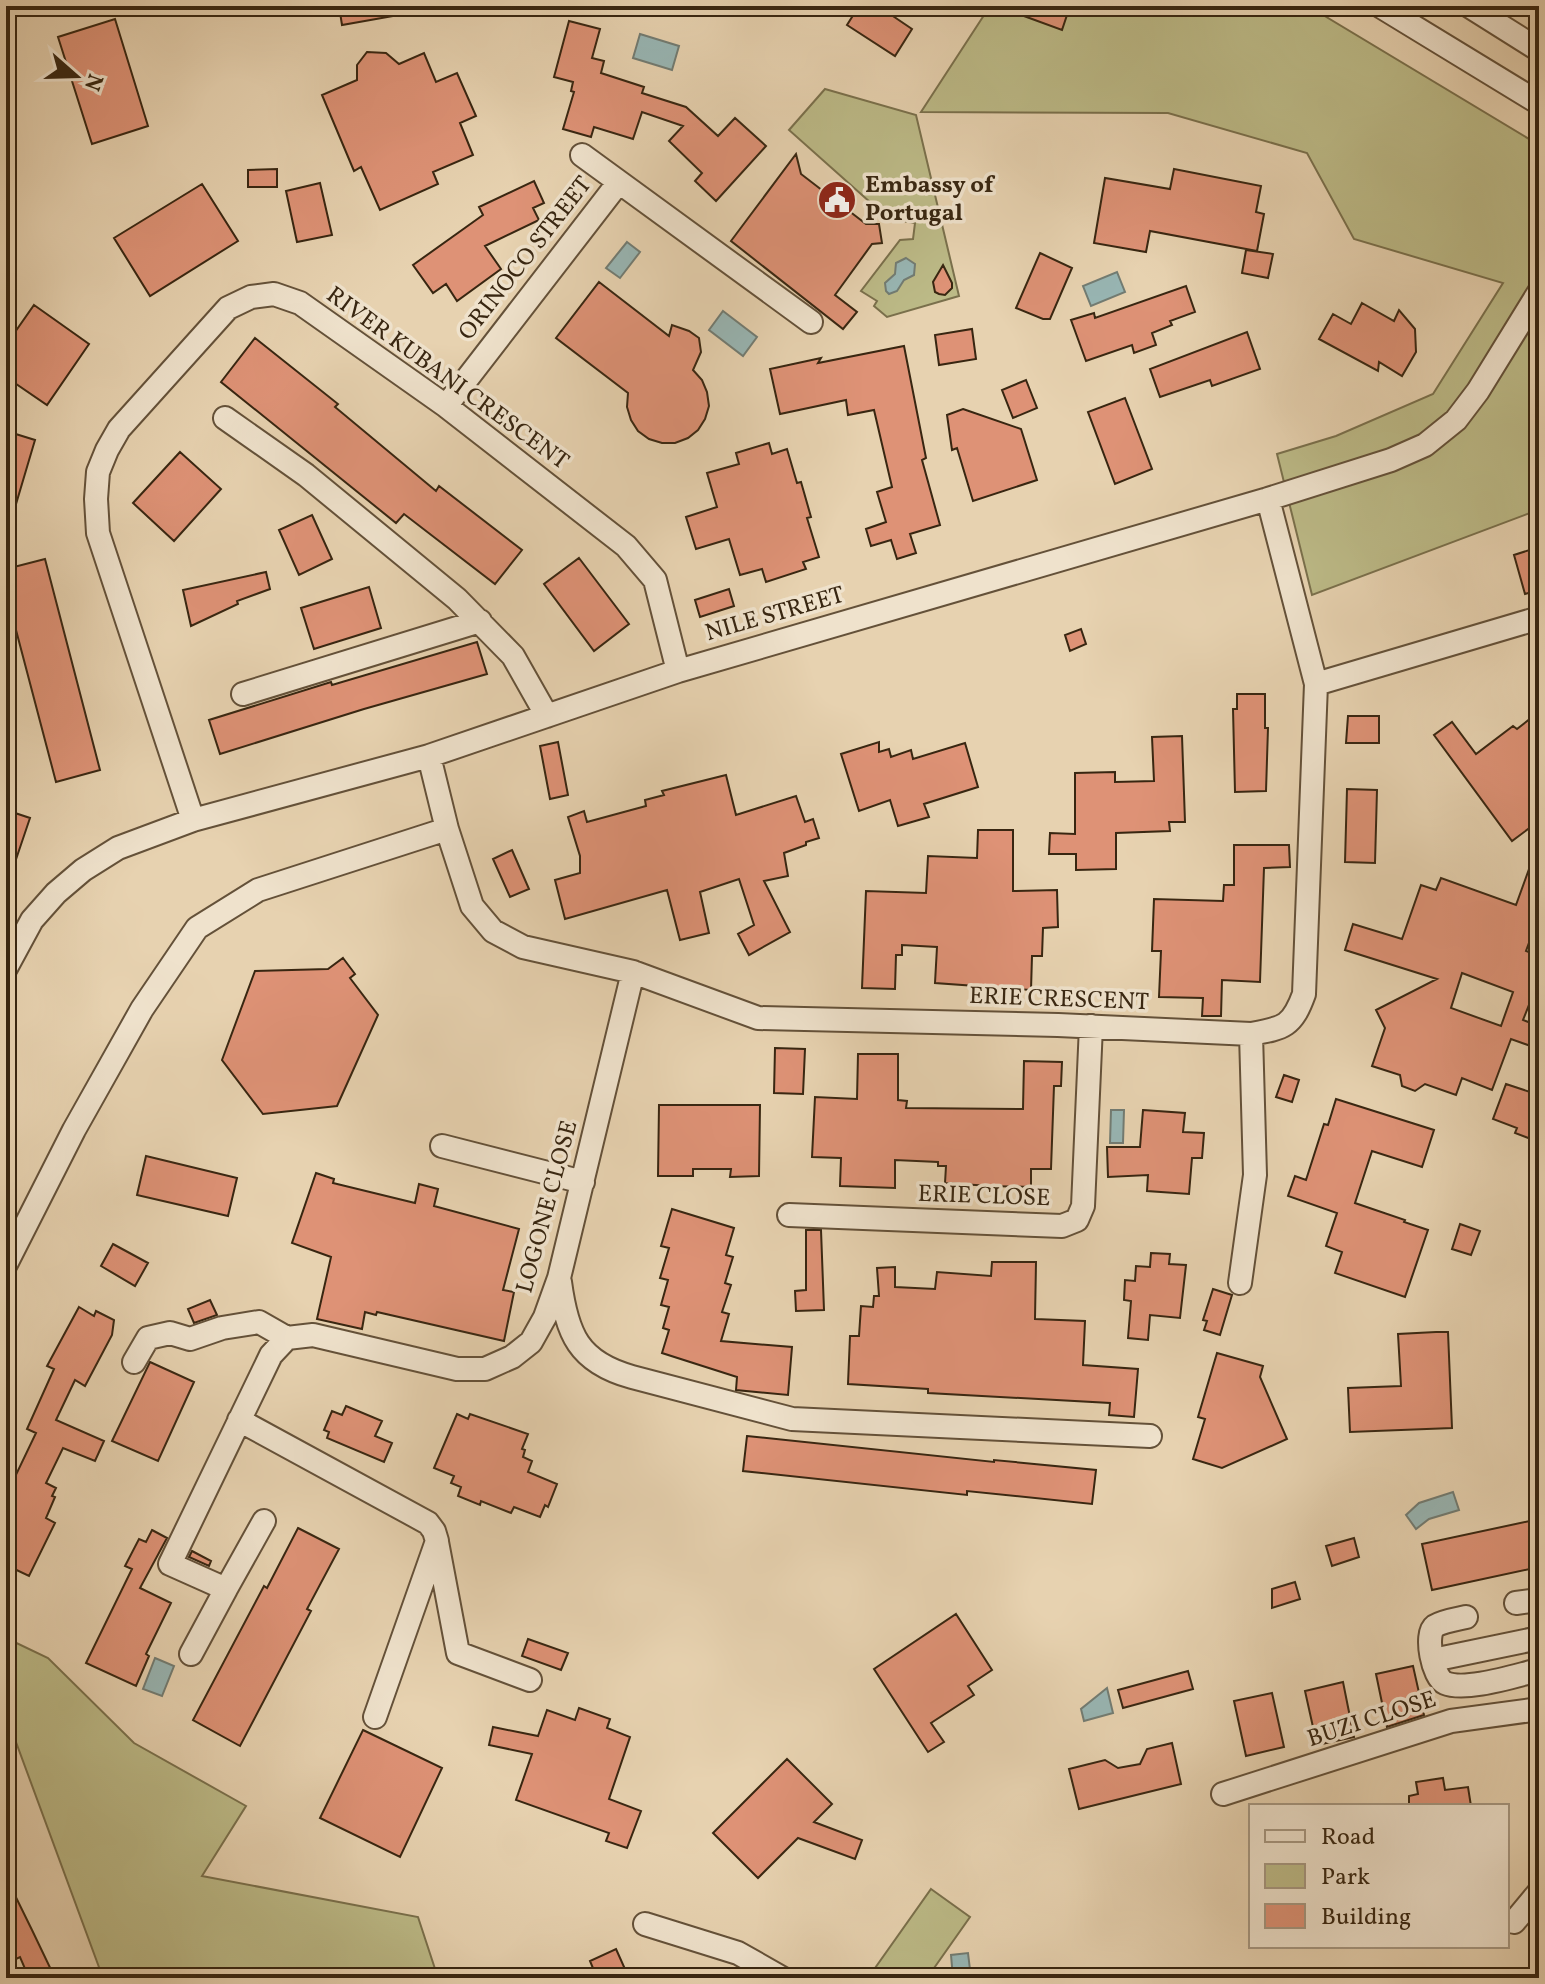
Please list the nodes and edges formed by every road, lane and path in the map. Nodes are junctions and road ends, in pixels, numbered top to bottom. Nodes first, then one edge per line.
1 (1380, 6) edge
2 (1469, 6) edge
3 (1539, 50) edge
4 (1539, 103) edge
5 (582, 155) dead end
6 (619, 182) junction
7 (1539, 292) edge
8 (811, 322) dead end
9 (446, 406) junction
10 (225, 418) dead end
11 (1268, 499) junction
12 (1539, 618) edge
13 (480, 621) junction
14 (678, 671) junction
15 (1316, 684) junction
16 (243, 694) dead end
17 (547, 716) junction
18 (429, 756) junction
19 (193, 820) junction
20 (447, 829) junction
21 (6, 968) edge
22 (633, 972) junction
23 (1091, 1026) junction
24 (1251, 1034) junction
25 (442, 1146) dead end
26 (583, 1182) junction
27 (789, 1215) dead end
28 (6, 1264) edge
29 (559, 1278) junction
30 (1240, 1283) dead end
31 (287, 1338) junction
32 (134, 1362) dead end
33 (239, 1420) junction
34 (1150, 1436) dead end
35 (264, 1521) dead end
36 (437, 1541) junction
37 (226, 1589) junction
38 (1539, 1600) edge
39 (1516, 1603) dead end
40 (1466, 1617) dead end
41 (1539, 1638) edge
42 (191, 1654) dead end
43 (1433, 1660) junction
44 (1539, 1670) edge
45 (530, 1680) dead end
46 (1539, 1709) edge
47 (375, 1717) dead end
48 (1223, 1794) dead end
49 (1539, 1892) edge
50 (1514, 1922) dead end
51 (645, 1924) dead end
52 (782, 1978) edge

1 - 4 street
2 - 3 street
5 - 6 street, ORINOCO STREET
6 - 8 street, ORINOCO STREET
6 - 9 street, ORINOCO STREET
7 - 11 street, NILE STREET
9 - 14 street, RIVER KUBANI CRESCENT
9 - 19 street, RIVER KUBANI CRESCENT
10 - 13 street
11 - 14 street, NILE STREET
11 - 15 street, ERIE CRESCENT
12 - 15 street
13 - 16 street
13 - 17 street
14 - 17 street, NILE STREET
15 - 24 street, ERIE CRESCENT
17 - 18 street, NILE STREET
18 - 19 street, NILE STREET
18 - 20 street, ERIE CRESCENT
19 - 21 street, NILE STREET
20 - 22 street, ERIE CRESCENT
20 - 28 street
22 - 23 street, ERIE CRESCENT
22 - 26 street, LOGONE CLOSE
23 - 24 street, ERIE CRESCENT
23 - 27 street, ERIE CLOSE
24 - 30 street
25 - 26 street
26 - 29 street, LOGONE CLOSE
29 - 31 street, LOGONE CLOSE
29 - 34 street
31 - 32 street
31 - 33 street
33 - 36 street
33 - 37 street
35 - 37 street
36 - 45 street
36 - 47 street
37 - 42 street
38 - 39 street
40 - 43 street
41 - 43 street
43 - 44 street
46 - 48 street, BUZI CLOSE
49 - 50 street
51 - 52 street

